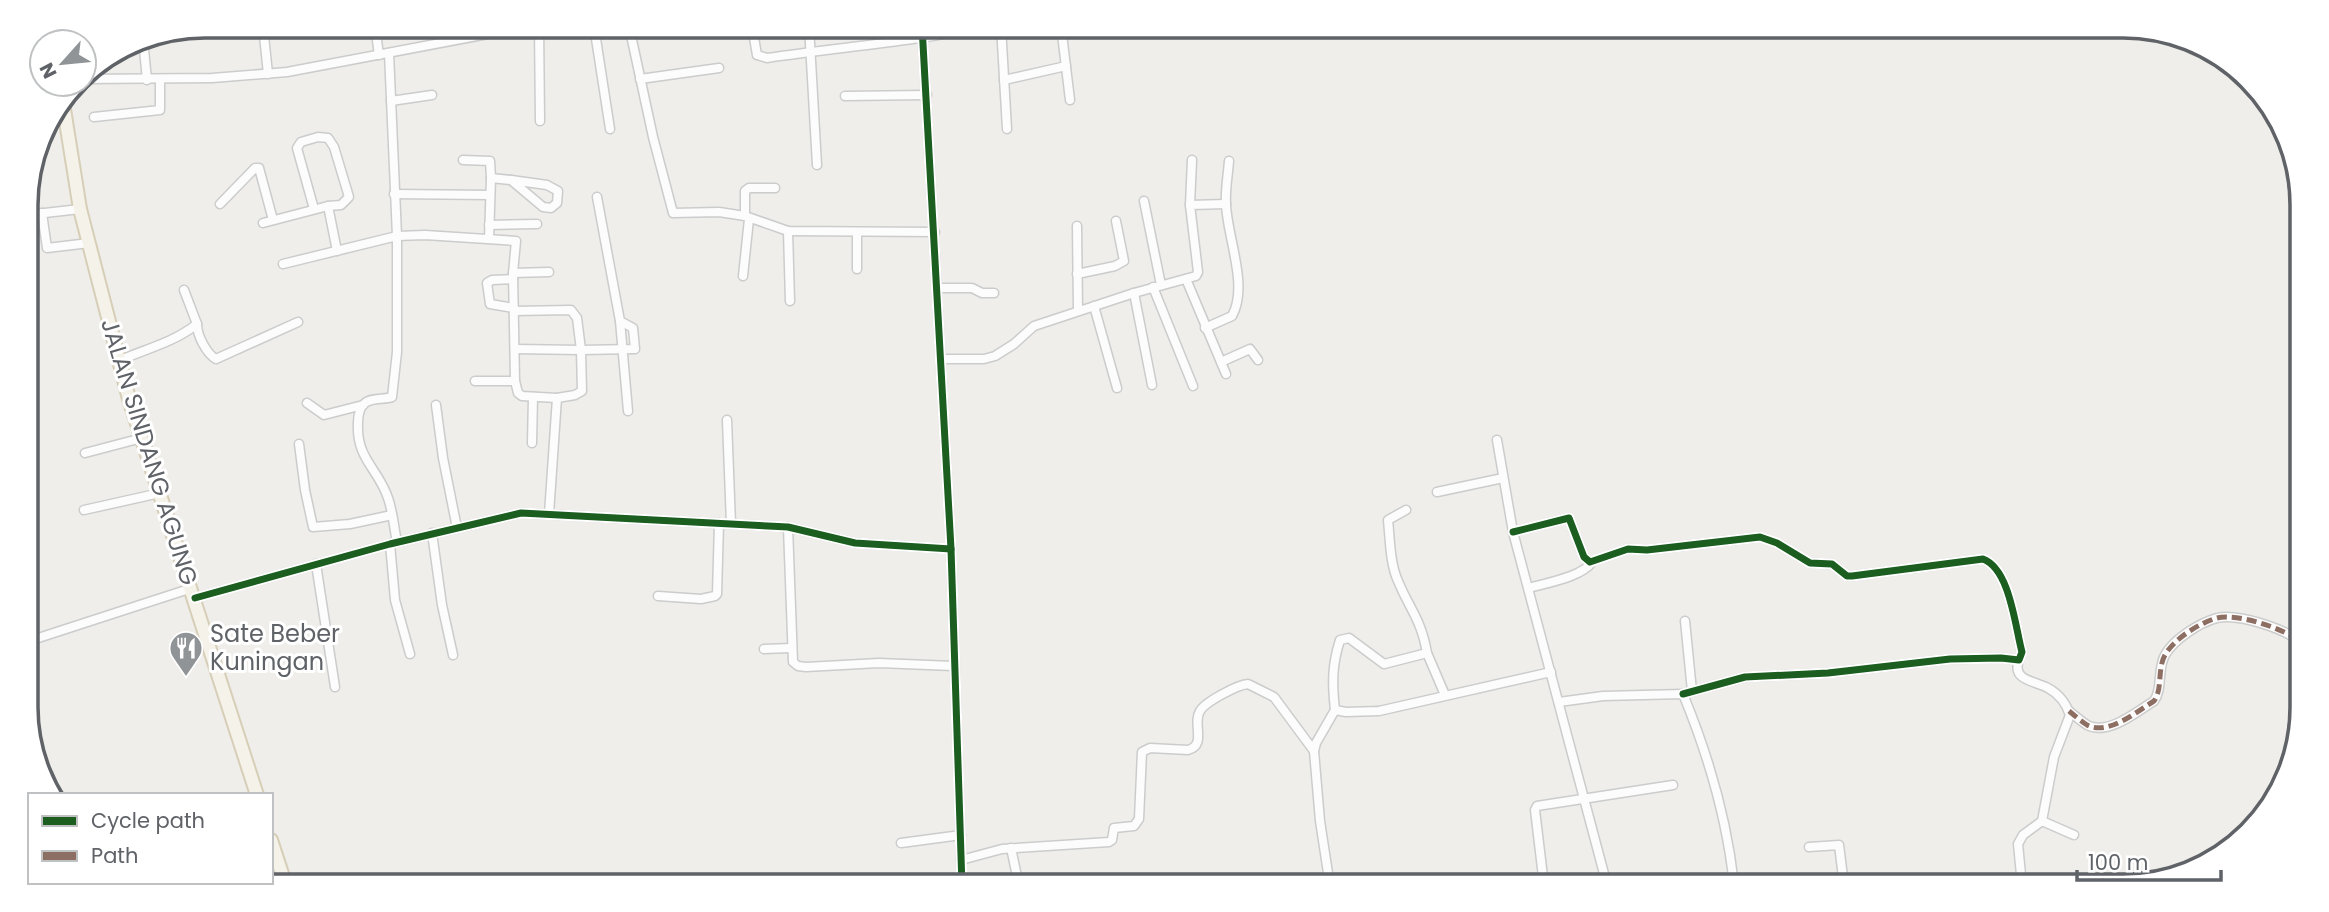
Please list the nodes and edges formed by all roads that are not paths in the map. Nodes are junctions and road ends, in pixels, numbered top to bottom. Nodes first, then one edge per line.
1 (264, 39) edge
2 (376, 39) edge
3 (462, 39) edge
4 (539, 39) edge
5 (596, 39) edge
6 (632, 39) edge
7 (753, 39) edge
8 (810, 39) edge
9 (923, 39) joint
10 (1002, 39) edge
11 (1063, 39) edge
12 (144, 51) edge
13 (811, 51) junction
14 (389, 53) junction
15 (379, 55) junction
16 (1066, 66) junction
17 (719, 68) dead end
18 (268, 74) junction
19 (98, 79) edge
20 (147, 79) junction
21 (160, 79) junction
22 (640, 79) junction
23 (1004, 80) junction
24 (432, 95) dead end
25 (927, 95) junction
26 (845, 96) dead end
27 (1070, 100) dead end
28 (391, 101) junction
29 (64, 117) edge
30 (94, 117) dead end
31 (540, 121) dead end
32 (610, 129) dead end
33 (1007, 129) dead end
34 (463, 160) dead end
35 (1192, 160) dead end
36 (1229, 161) dead end
37 (817, 165) dead end
38 (491, 178) junction
39 (511, 180) junction
40 (775, 188) dead end
41 (394, 194) junction
42 (489, 195) junction
43 (597, 197) dead end
44 (1144, 201) dead end
45 (220, 204) dead end
46 (1226, 204) junction
47 (1190, 205) junction
48 (328, 206) junction
49 (80, 209) junction
50 (314, 209) junction
51 (39, 213) edge
52 (42, 213) junction
53 (747, 217) junction
54 (273, 220) junction
55 (1116, 221) dead end
56 (262, 222) dead end
57 (537, 224) dead end
58 (517, 225) junction
59 (489, 226) junction
60 (1077, 226) dead end
61 (788, 231) junction
62 (858, 232) junction
63 (935, 232) junction
64 (397, 236) junction
65 (489, 239) junction
66 (516, 241) junction
67 (89, 243) junction
68 (337, 251) junction
69 (283, 264) dead end
70 (857, 269) dead end
71 (550, 272) dead end
72 (1077, 274) junction
73 (513, 276) junction
74 (743, 276) dead end
75 (1186, 279) junction
76 (1157, 286) junction
77 (938, 288) junction
78 (184, 290) dead end
79 (994, 293) dead end
80 (1135, 293) junction
81 (790, 301) dead end
82 (1094, 306) junction
83 (514, 310) junction
84 (1078, 311) junction
85 (620, 321) junction
86 (298, 322) dead end
87 (197, 324) junction
88 (1205, 328) junction
89 (515, 349) junction
90 (624, 349) junction
91 (581, 351) junction
92 (942, 359) junction
93 (1258, 360) dead end
94 (118, 361) junction
95 (1221, 362) junction
96 (1226, 374) dead end
97 (515, 381) junction
98 (475, 382) dead end
99 (1152, 384) dead end
100 (1193, 386) dead end
101 (1117, 388) dead end
102 (533, 397) junction
103 (557, 398) junction
104 (307, 402) dead end
105 (363, 405) junction
106 (436, 405) dead end
107 (628, 411) dead end
108 (727, 420) dead end
109 (142, 438) junction
110 (1497, 440) dead end
111 (531, 443) dead end
112 (299, 444) dead end
113 (85, 453) dead end
114 (1503, 478) junction
115 (1437, 492) dead end
116 (160, 493) junction
117 (84, 510) dead end
118 (1406, 510) dead end
119 (549, 514) junction
120 (392, 515) junction
121 (719, 523) junction
122 (731, 524) junction
123 (788, 527) junction
124 (457, 528) junction
125 (1513, 532) junction
126 (432, 533) junction
127 (393, 543) junction
128 (951, 549) junction
129 (1592, 562) junction
130 (316, 564) junction
131 (1529, 588) junction
132 (193, 593) junction
133 (658, 596) dead end
134 (1685, 621) dead end
135 (2290, 635) edge
136 (38, 638) edge
137 (791, 648) junction
138 (764, 649) dead end
139 (1427, 653) junction
140 (410, 654) dead end
141 (453, 655) dead end
142 (2019, 660) junction
143 (953, 666) junction
144 (1551, 672) junction
145 (335, 687) dead end
146 (1687, 693) junction
147 (1445, 695) junction
148 (1559, 702) junction
149 (1335, 710) junction
150 (2069, 711) junction
151 (1314, 751) junction
152 (1673, 785) dead end
153 (256, 793) edge
154 (1583, 799) junction
155 (2042, 821) junction
156 (961, 835) junction
157 (2074, 835) dead end
158 (901, 844) dead end
159 (273, 846) edge
160 (1809, 847) dead end
161 (1011, 848) junction
162 (961, 860) junction
163 (1328, 873) edge
164 (1543, 873) edge
165 (1603, 873) edge
166 (1733, 873) edge
167 (1842, 873) edge
168 (2021, 873) edge
169 (282, 874) edge
170 (962, 874) edge
171 (1016, 874) edge

1 - 18 street
2 - 15 street
3 - 14 street
4 - 31 street
5 - 32 street
6 - 22 street
7 - 13 street
8 - 13 street
9 - 13 street
9 - 25 street
10 - 23 street
11 - 16 street
12 - 20 street
13 - 37 street
14 - 15 street
14 - 28 street
15 - 18 street
16 - 23 street
16 - 27 street
17 - 22 street
18 - 21 street
19 - 20 street
20 - 21 street
21 - 30 street
22 - 53 street
23 - 33 street
24 - 28 street
25 - 26 street
25 - 63 street
28 - 41 street
29 - 49 main road, JALAN SINDANG AGUNG
34 - 38 street
35 - 47 street
36 - 46 street
38 - 39 street
38 - 42 street
39 - 39 street
40 - 53 street
41 - 42 street
41 - 64 street
42 - 59 street
43 - 85 street
44 - 76 street
45 - 54 street
46 - 47 street
46 - 88 street
47 - 75 street
48 - 50 street
48 - 50 street
48 - 68 street
49 - 52 street
49 - 67 main road, JALAN SINDANG AGUNG
50 - 54 street
51 - 52 street
52 - 67 street
53 - 61 street
53 - 74 street
54 - 56 street
55 - 72 street
57 - 58 street
58 - 59 street
58 - 66 street
59 - 65 street
60 - 72 street
61 - 62 street
61 - 81 street
62 - 63 street
62 - 70 street
63 - 77 street
64 - 65 street
64 - 68 street
64 - 105 street
65 - 66 street
66 - 73 street
67 - 94 main road, JALAN SINDANG AGUNG
68 - 69 street
71 - 73 street
72 - 84 street
73 - 83 street
73 - 83 street
75 - 76 street
75 - 88 street
76 - 80 street
76 - 100 street
77 - 79 street
77 - 92 street
78 - 87 street
80 - 82 street
80 - 99 street
82 - 84 street
82 - 101 street
83 - 89 street
83 - 91 street
84 - 92 street
85 - 90 street
85 - 90 street
86 - 87 street
87 - 94 street
88 - 95 street
89 - 91 street
89 - 97 street
90 - 91 street
90 - 107 street
91 - 103 street
92 - 128 street
93 - 95 street
94 - 109 main road, JALAN SINDANG AGUNG
95 - 96 street
97 - 98 street
97 - 102 street
102 - 103 street
102 - 111 street
103 - 119 street
104 - 105 street
105 - 120 street
106 - 124 street
108 - 122 street
109 - 113 street
109 - 116 main road, JALAN SINDANG AGUNG
110 - 114 street
112 - 120 street
114 - 115 street
114 - 125 street
116 - 117 street
116 - 132 main road, JALAN SINDANG AGUNG
118 - 139 street
119 - 121 street
119 - 124 street
120 - 127 street
121 - 122 street
121 - 133 street
122 - 123 street
123 - 128 street
123 - 137 street
124 - 126 street
125 - 129 street
125 - 131 street
126 - 127 street
126 - 141 street
127 - 130 street
127 - 140 street
128 - 143 street
129 - 131 street
129 - 142 street
130 - 132 street
130 - 145 street
131 - 144 street
132 - 136 street
132 - 153 main road, JALAN SINDANG AGUNG
134 - 146 street
135 - 150 street
137 - 138 street
137 - 143 street
139 - 147 street
139 - 149 street
142 - 146 street
142 - 150 street
143 - 156 street
144 - 147 street
144 - 148 street
146 - 148 street
146 - 166 street
147 - 149 street
148 - 154 street
149 - 151 street
150 - 155 street
151 - 161 street
151 - 163 street
152 - 154 street
154 - 164 street
154 - 165 street
155 - 157 street
155 - 168 street
156 - 158 street
156 - 162 street
159 - 169 main road
160 - 167 street
161 - 162 street
161 - 171 street
162 - 170 street

